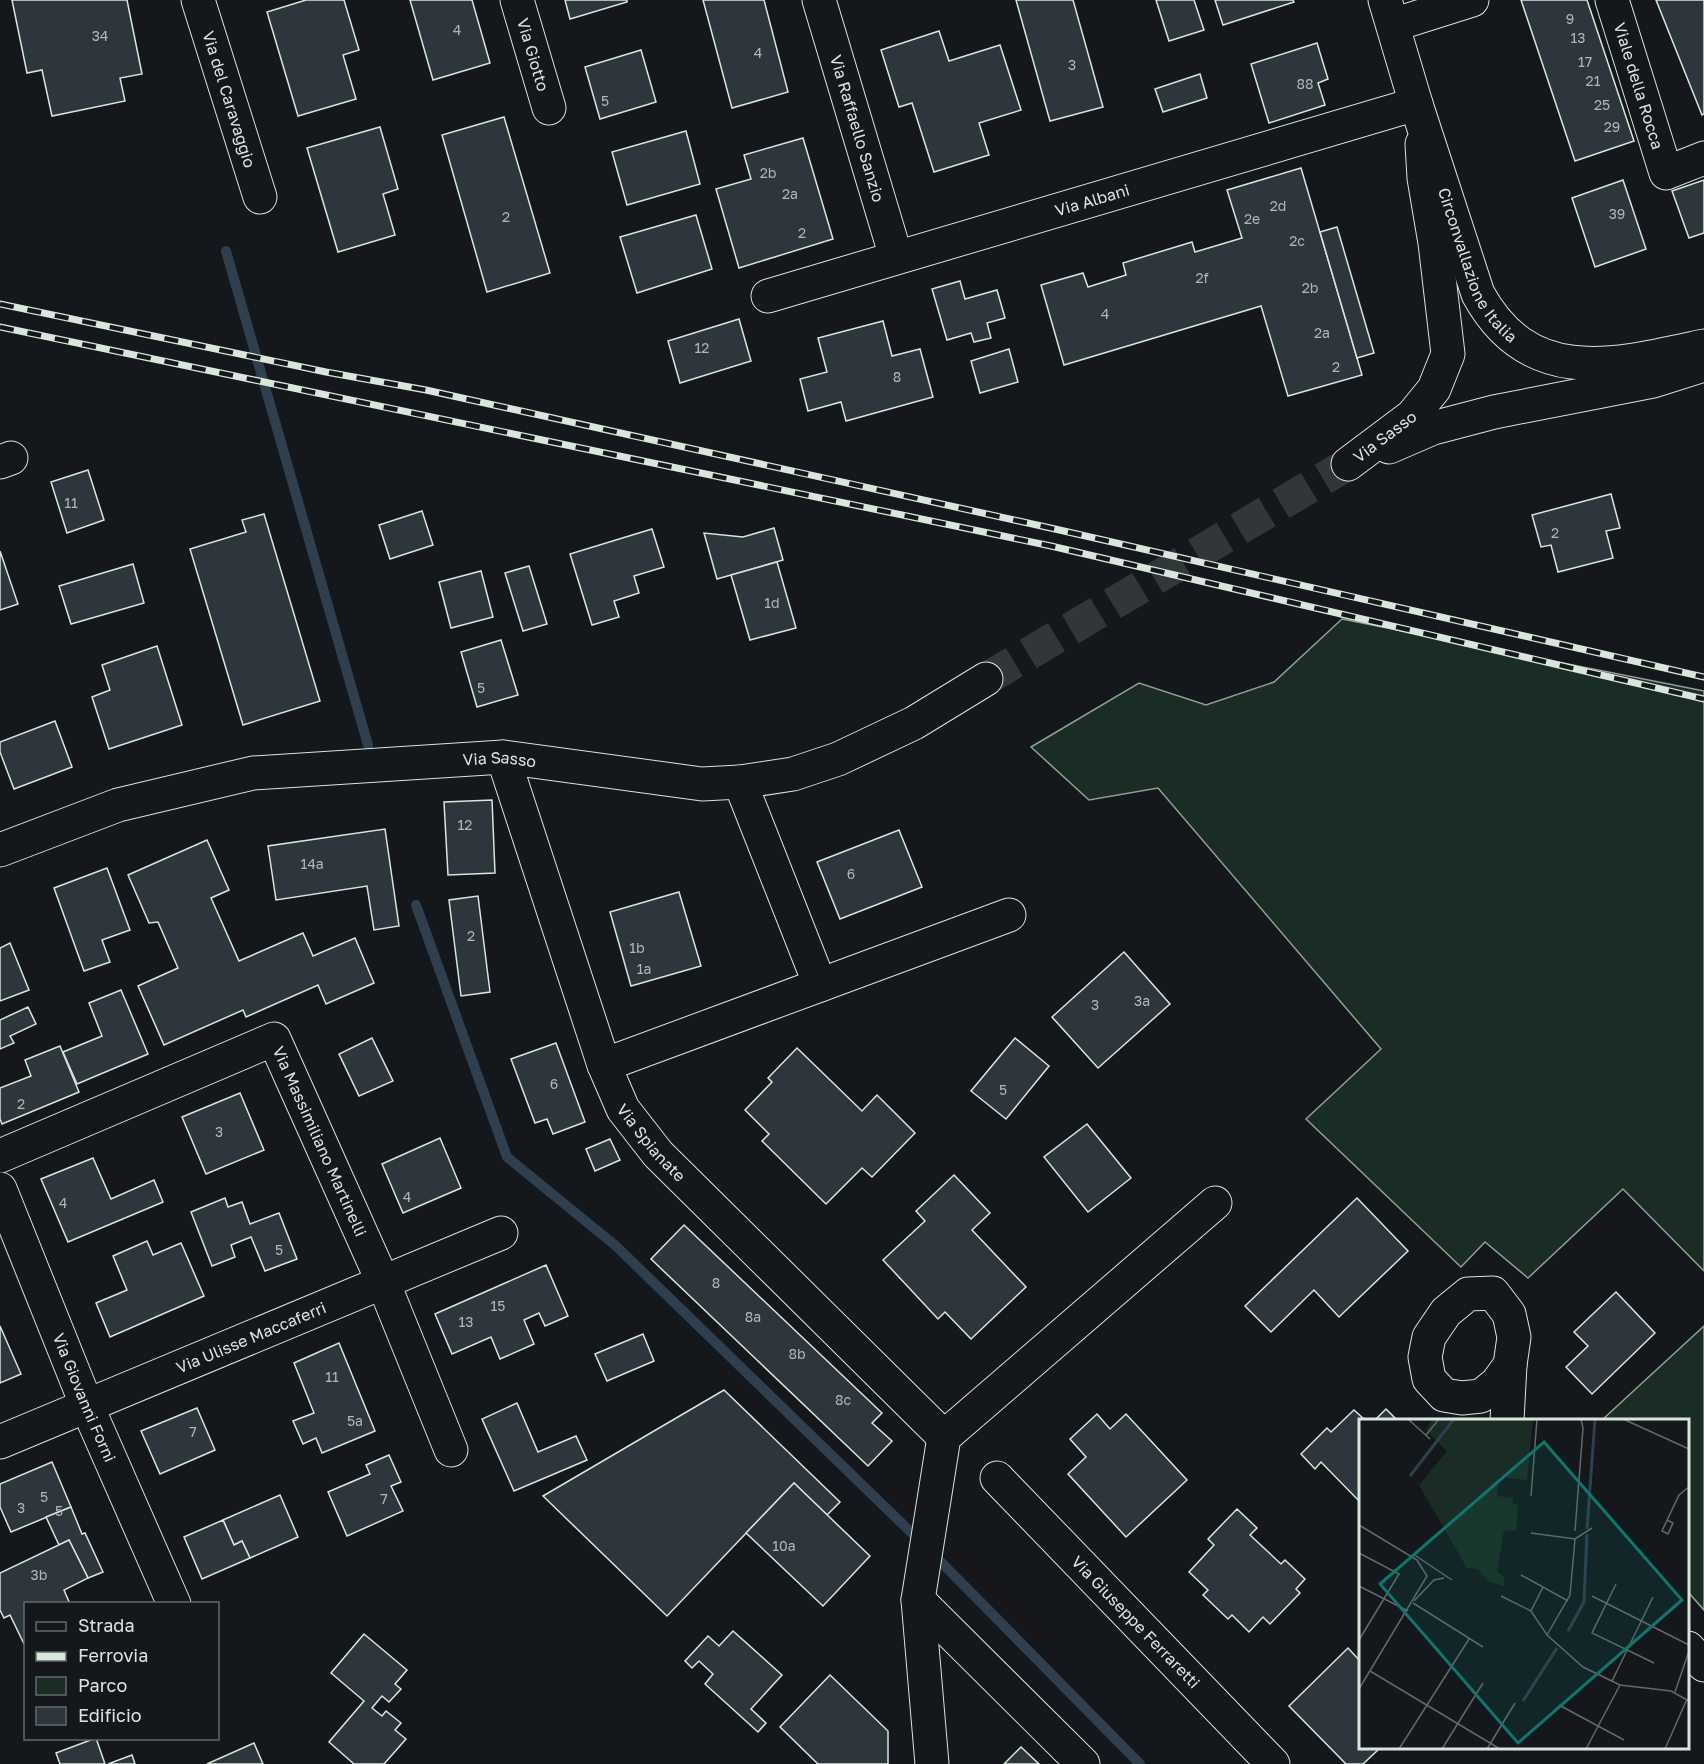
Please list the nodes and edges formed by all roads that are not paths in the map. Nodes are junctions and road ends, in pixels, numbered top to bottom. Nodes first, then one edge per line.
1 (198, 0) edge
2 (517, 0) edge
3 (819, 0) edge
4 (1472, 0) edge
5 (1612, 0) edge
6 (1389, 13) edge
7 (549, 108) dead end
8 (1418, 111) junction
9 (1704, 158) edge
10 (260, 197) dead end
11 (896, 257) junction
12 (768, 296) dead end
13 (1704, 346) edge
14 (1704, 365) edge
15 (986, 679) tunnel mouth
16 (503, 757) junction
17 (740, 782) junction
18 (0, 850) edge
19 (1010, 915) dead end
20 (820, 985) junction
21 (604, 1065) junction
22 (0, 1156) edge
23 (0, 1189) edge
24 (1215, 1203) dead end
25 (501, 1233) dead end
26 (383, 1282) junction
27 (1510, 1365) junction
28 (1444, 1395) junction
29 (87, 1406) junction
30 (1467, 1419) edge
31 (1508, 1419) edge
32 (944, 1437) junction
33 (0, 1442) edge
34 (451, 1450) dead end
35 (997, 1478) dead end
36 (918, 1599) junction
37 (173, 1602) edge
38 (1689, 1648) edge
39 (1704, 1665) edge
40 (932, 1764) edge
41 (1083, 1764) edge
42 (1273, 1764) edge

1 - 10 street, Via del Caravaggio
2 - 7 street, Via Giotto
3 - 11 street, Via Raffaello Sanzio
4 - 6 street
5 - 9 street, Viale della Rocca
6 - 8 street, Circonvallazione Italia
8 - 11 street, Via Albani
8 - 13 street, Circonvallazione Italia
8 - 14 street, Via Sasso
11 - 12 street, Via Albani
15 - 17 street, Via Sasso
16 - 17 street, Via Sasso
16 - 18 street, Via Sasso
16 - 21 street, Via Spianate
17 - 20 street
19 - 20 street
20 - 21 street
21 - 32 street, Via Spianate
22 - 26 street, Via Massimiliano Martinelli
23 - 29 street, Via Giovanni Forni
24 - 32 street
25 - 26 street, Via Ulisse Maccaferri
26 - 29 street, Via Ulisse Maccaferri
26 - 34 street, Via Massimiliano Martinelli
27 - 28 street
27 - 28 street
27 - 31 street
28 - 30 street
29 - 33 street, Via Ulisse Maccaferri
29 - 37 street, Via Giovanni Forni
32 - 36 street
35 - 42 street, Via Giuseppe Ferraretti
36 - 40 street
36 - 41 street
38 - 39 street

